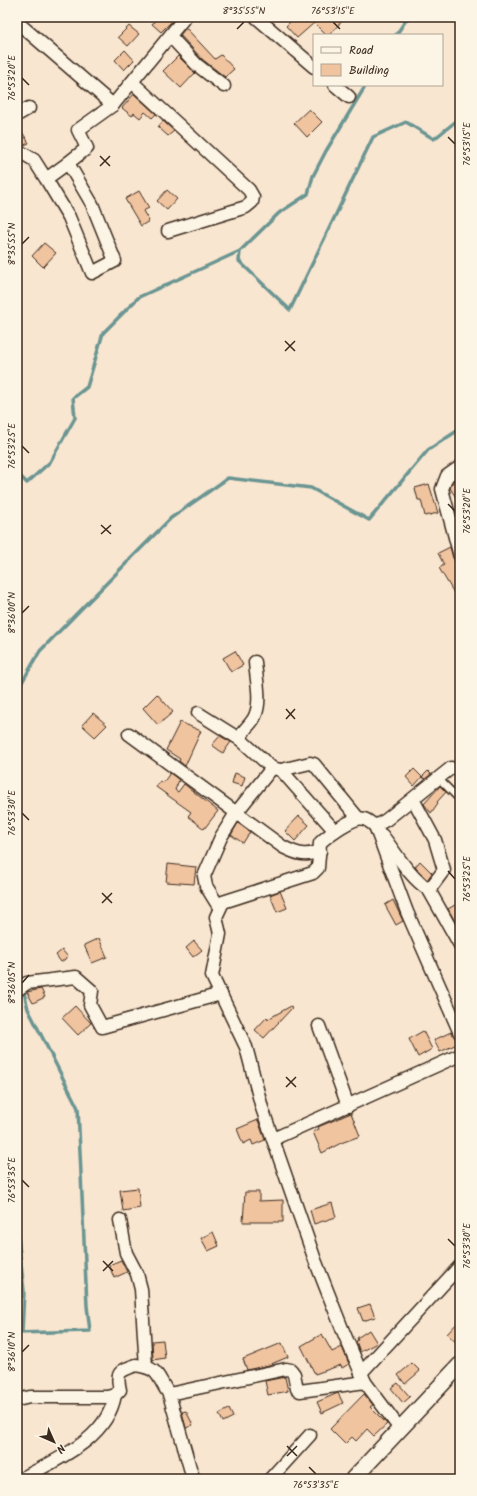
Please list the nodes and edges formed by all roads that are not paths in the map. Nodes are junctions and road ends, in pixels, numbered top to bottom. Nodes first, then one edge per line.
1 (185, 17) edge
2 (256, 17) edge
3 (17, 22) edge
4 (170, 36) junction
5 (313, 66) edge
6 (132, 82) junction
7 (224, 86) dead end
8 (336, 86) edge
9 (348, 97) dead end
10 (113, 105) junction
11 (30, 108) dead end
12 (17, 115) edge
13 (17, 156) edge
14 (68, 164) junction
15 (46, 179) junction
16 (168, 232) dead end
17 (460, 467) edge
18 (460, 556) edge
19 (255, 662) dead end
20 (198, 712) dead end
21 (128, 734) dead end
22 (241, 740) junction
23 (451, 768) dead end
24 (276, 769) junction
25 (439, 779) junction
26 (460, 797) edge
27 (413, 799) junction
28 (236, 813) junction
29 (358, 818) junction
30 (375, 826) junction
31 (335, 831) junction
32 (320, 851) junction
33 (429, 890) junction
34 (220, 907) junction
35 (460, 945) edge
36 (17, 990) edge
37 (221, 994) junction
38 (319, 1026) dead end
39 (460, 1033) edge
40 (460, 1055) edge
41 (348, 1106) junction
42 (273, 1140) junction
43 (120, 1220) dead end
44 (460, 1266) edge
45 (460, 1365) edge
46 (146, 1367) junction
47 (363, 1377) junction
48 (168, 1394) junction
49 (115, 1395) junction
50 (18, 1398) edge
51 (400, 1429) junction
52 (310, 1435) dead end
53 (21, 1479) edge
54 (196, 1479) edge
55 (270, 1479) edge
56 (353, 1479) edge

1 - 4 street
2 - 5 street
3 - 10 street
4 - 6 street
4 - 7 street
6 - 10 street
6 - 16 street
8 - 9 street
10 - 14 street
11 - 12 street
13 - 15 street
14 - 15 street
14 - 15 street
17 - 18 street
19 - 22 street
20 - 22 street
21 - 28 street
22 - 24 street
23 - 25 street
24 - 28 street
24 - 29 street
24 - 31 street
25 - 26 lane
25 - 27 street
27 - 30 street
27 - 33 street
28 - 32 street
28 - 34 street
29 - 30 street
29 - 31 street
30 - 33 street
30 - 39 street
31 - 32 street
32 - 34 street
33 - 35 street
34 - 37 street
36 - 37 street
37 - 42 street
38 - 41 street
40 - 41 street
41 - 42 street
42 - 47 street
43 - 46 street
44 - 47 street
45 - 51 street
46 - 48 street
46 - 49 street
47 - 48 street
47 - 51 street
48 - 54 street
49 - 50 street
49 - 53 street
51 - 56 street
52 - 55 street

